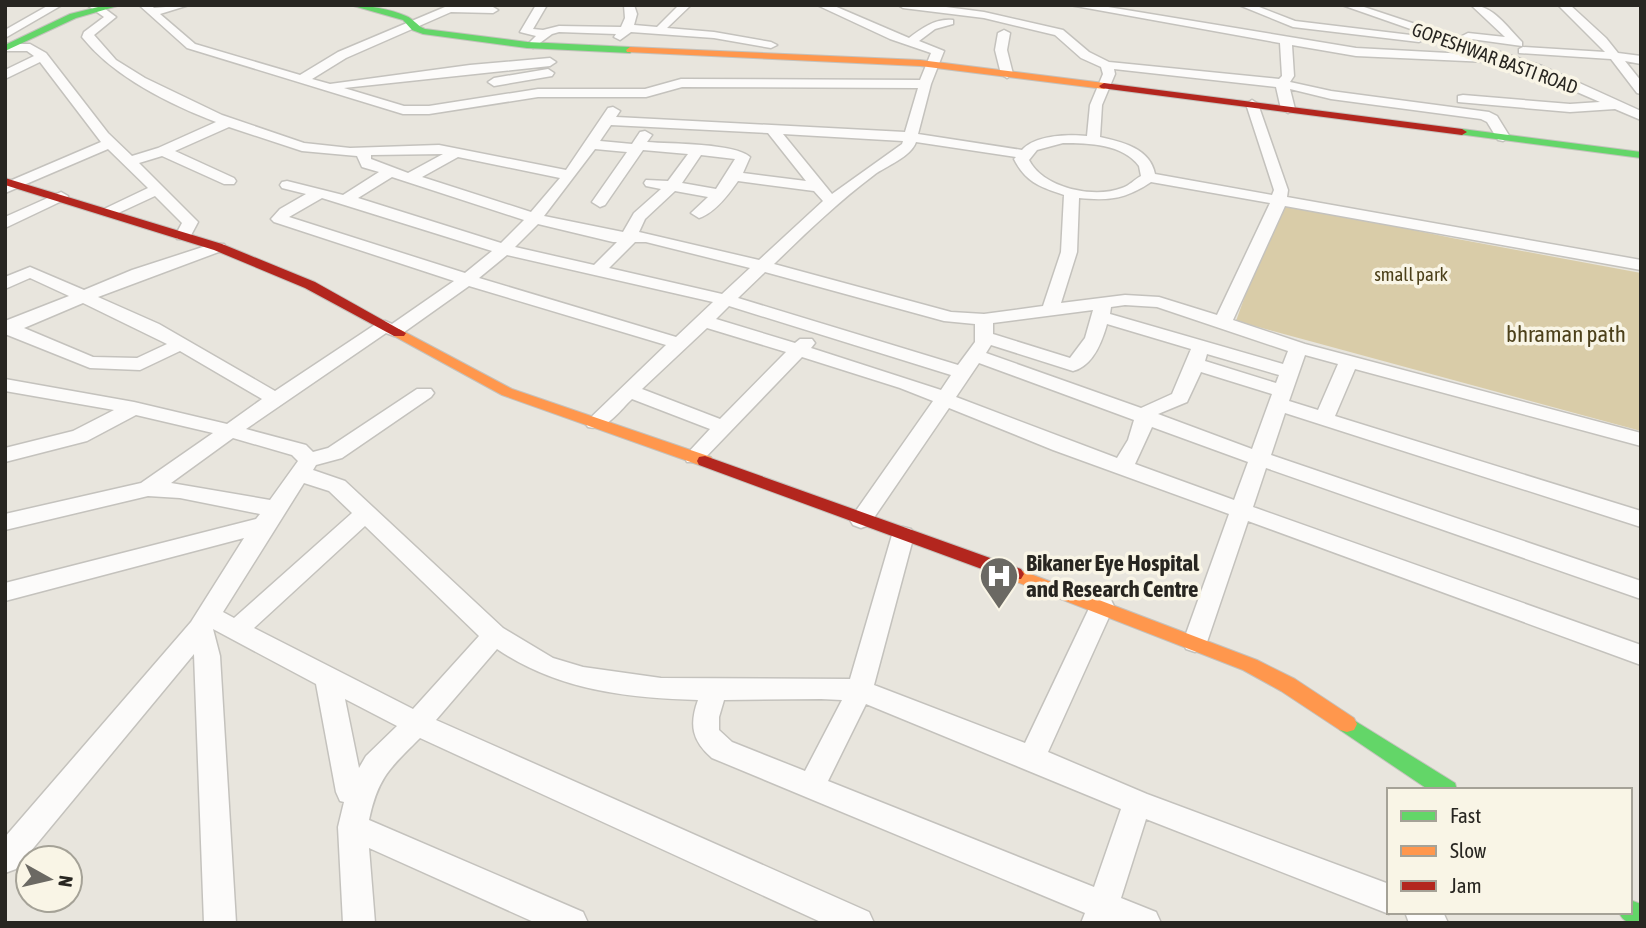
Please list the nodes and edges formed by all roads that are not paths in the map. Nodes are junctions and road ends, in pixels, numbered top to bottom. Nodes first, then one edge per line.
1 (57, 5) edge
2 (117, 5) edge
3 (184, 5) edge
4 (355, 5) edge
5 (542, 5) edge
6 (629, 5) edge
7 (686, 5) edge
8 (822, 5) edge
9 (903, 5) edge
10 (1075, 5) edge
11 (1109, 5) edge
12 (1159, 5) edge
13 (1244, 5) edge
14 (1347, 5) edge
15 (1476, 5) edge
16 (1563, 5) edge
17 (96, 7) edge
18 (860, 8) dead end
19 (148, 9) edge
20 (493, 10) dead end
21 (986, 10) edge
22 (1124, 12) junction
23 (846, 15) junction
24 (1181, 21) junction
25 (948, 22) dead end
26 (412, 23) junction
27 (5, 24) edge
28 (24, 25) junction
29 (51, 26) junction
30 (662, 26) dead end
31 (975, 27) dead end
32 (1002, 28) junction
33 (627, 29) junction
34 (1443, 38) junction
35 (540, 40) junction
36 (1286, 41) junction
37 (911, 42) junction
38 (6, 44) edge
39 (771, 45) dead end
40 (567, 46) junction
41 (1519, 46) junction
42 (612, 47) junction
43 (42, 56) junction
44 (1616, 56) junction
45 (1440, 58) junction
46 (1512, 60) junction
47 (1641, 60) edge
48 (932, 64) junction
49 (1106, 65) junction
50 (549, 67) junction
51 (1538, 69) junction
52 (1459, 71) dead end
53 (1184, 73) junction
54 (1007, 74) junction
55 (5, 75) edge
56 (304, 78) junction
57 (494, 82) dead end
58 (1282, 83) junction
59 (925, 84) junction
60 (326, 85) junction
61 (1104, 86) junction
62 (1362, 89) dead end
63 (1641, 90) edge
64 (626, 92) junction
65 (548, 93) junction
66 (1183, 96) junction
67 (1252, 104) junction
68 (1618, 105) junction
69 (1288, 109) junction
70 (1641, 116) edge
71 (606, 121) junction
72 (228, 122) junction
73 (654, 122) junction
74 (771, 129) junction
75 (1503, 137) junction
76 (913, 138) junction
77 (1093, 140) junction
78 (108, 143) junction
79 (590, 145) junction
80 (638, 147) junction
81 (697, 150) junction
82 (163, 151) junction
83 (365, 151) junction
84 (457, 152) junction
85 (1023, 154) junction
86 (1641, 155) edge
87 (128, 162) junction
88 (391, 171) junction
89 (567, 175) junction
90 (734, 176) junction
91 (411, 177) junction
92 (1147, 177) junction
93 (229, 181) dead end
94 (651, 183) dead end
95 (8, 185) edge
96 (287, 185) dead end
97 (672, 186) junction
98 (819, 187) junction
99 (156, 190) junction
100 (320, 193) junction
101 (1072, 193) junction
102 (720, 194) junction
103 (61, 196) junction
104 (345, 200) junction
105 (1279, 201) junction
106 (600, 202) dead end
107 (831, 202) junction
108 (109, 212) junction
109 (699, 213) dead end
110 (533, 218) junction
111 (5, 223) edge
112 (183, 236) junction
113 (630, 238) junction
114 (218, 247) junction
115 (504, 249) junction
116 (1641, 265) edge
117 (764, 266) junction
118 (597, 271) junction
119 (466, 279) junction
120 (5, 284) edge
121 (85, 295) junction
122 (727, 300) junction
123 (1102, 309) junction
124 (1050, 310) junction
125 (705, 321) junction
126 (1223, 322) junction
127 (6, 328) edge
128 (390, 328) junction
129 (819, 328) junction
130 (985, 329) junction
131 (181, 344) junction
132 (681, 344) junction
133 (1298, 348) junction
134 (799, 350) junction
135 (975, 355) junction
136 (1197, 355) junction
137 (1349, 360) junction
138 (962, 373) junction
139 (16, 386) edge
140 (1283, 389) junction
141 (630, 391) junction
142 (424, 393) dead end
143 (275, 399) junction
144 (944, 400) junction
145 (5, 403) edge
146 (134, 408) junction
147 (1146, 415) junction
148 (1324, 419) junction
149 (595, 422) junction
150 (723, 427) junction
151 (231, 431) junction
152 (1641, 440) edge
153 (5, 455) edge
154 (694, 457) junction
155 (1258, 457) junction
156 (305, 467) junction
157 (1122, 468) junction
158 (148, 489) junction
159 (1240, 510) junction
160 (366, 513) junction
161 (270, 517) junction
162 (1641, 519) edge
163 (862, 520) junction
164 (5, 522) edge
165 (903, 535) junction
166 (1641, 590) edge
167 (5, 592) edge
168 (1102, 606) junction
169 (205, 623) junction
170 (236, 630) junction
171 (494, 635) junction
172 (1195, 642) junction
173 (1641, 655) edge
174 (328, 678) junction
175 (860, 690) junction
176 (715, 691) junction
177 (417, 724) junction
178 (1032, 758) junction
179 (811, 787) junction
180 (1444, 788) edge
181 (350, 792) dead end
182 (1137, 803) junction
183 (353, 827) junction
184 (5, 859) edge
185 (1387, 898) edge
186 (1100, 914) edge
187 (220, 923) edge
188 (359, 923) edge
189 (572, 923) edge
190 (858, 923) edge
191 (1145, 923) edge

1 - 28 street
2 - 17 street
3 - 19 street
4 - 26 street
5 - 35 street
6 - 33 street
7 - 30 street
8 - 23 street
9 - 21 street
10 - 22 street
11 - 22 street
12 - 24 street
13 - 34 street
14 - 34 street, GOPESHWAR BASTI ROAD
15 - 41 street
16 - 44 street
17 - 29 street
17 - 72 street
18 - 23 street
19 - 56 street
20 - 26 street
21 - 31 street
21 - 32 street
22 - 24 street
23 - 37 street
24 - 36 street
25 - 37 street
26 - 35 street
26 - 56 street
27 - 28 street
28 - 29 street
28 - 38 street
29 - 38 street
32 - 49 street
32 - 54 street
33 - 35 street
33 - 39 street
33 - 42 street
34 - 41 street
34 - 46 street, GOPESHWAR BASTI ROAD
35 - 40 street
36 - 45 street
36 - 58 street
37 - 48 street
38 - 43 street
40 - 42 street
40 - 50 street
41 - 44 street
41 - 51 street
42 - 48 street
43 - 55 street
43 - 78 street
44 - 47 street
44 - 63 street
45 - 46 street
45 - 52 street
46 - 51 street, GOPESHWAR BASTI ROAD
48 - 54 street
48 - 59 street
49 - 53 street
49 - 61 street
50 - 57 street
50 - 60 street
50 - 65 street
51 - 68 street, GOPESHWAR BASTI ROAD
53 - 58 street
53 - 66 street
54 - 61 street
56 - 60 street
58 - 69 street
58 - 75 street
59 - 64 street
59 - 76 street
60 - 65 street
61 - 66 street
61 - 77 street
62 - 68 street
64 - 65 street
64 - 71 street
66 - 67 street
67 - 69 street
67 - 105 street
68 - 70 street, GOPESHWAR BASTI ROAD
69 - 75 street
71 - 73 street
71 - 79 street
72 - 82 street
72 - 83 street
73 - 74 street
73 - 80 street
74 - 76 street
74 - 98 street
75 - 86 street
76 - 85 street
76 - 107 street
77 - 85 street
77 - 92 street
78 - 87 street
78 - 95 street
79 - 80 street
79 - 89 street
80 - 81 street
80 - 106 street
81 - 90 street
81 - 97 street
82 - 87 street
82 - 93 street
83 - 84 street
83 - 88 street
84 - 89 street
84 - 91 street
85 - 101 street
87 - 99 street
88 - 91 street
88 - 104 street
89 - 110 street
90 - 98 street
90 - 102 street
91 - 110 street
92 - 101 street
92 - 105 street
94 - 97 street
95 - 103 street
96 - 100 street
97 - 102 street
97 - 113 street
98 - 107 street
99 - 108 street
99 - 112 street
100 - 104 street
100 - 119 street
101 - 124 street
102 - 109 street
103 - 108 street
103 - 111 street
104 - 115 street
105 - 116 street
105 - 126 street
107 - 117 street
108 - 112 street
110 - 113 street
110 - 115 street
112 - 114 street
113 - 117 street
113 - 118 street
114 - 121 street
114 - 128 street
115 - 118 street
115 - 119 street
117 - 122 street
117 - 130 street
118 - 122 street
119 - 128 street
119 - 132 street
120 - 121 street
121 - 127 street
121 - 131 street
122 - 125 street
122 - 129 street
123 - 124 street
123 - 126 street
123 - 130 street
123 - 136 street
124 - 130 street
125 - 132 street
125 - 134 street
126 - 133 street
127 - 131 street
128 - 143 street
128 - 149 street
129 - 134 street
129 - 138 street
130 - 135 street
131 - 143 street
132 - 141 street
133 - 137 street
133 - 140 street
134 - 144 street
134 - 150 street
135 - 138 street
135 - 147 street
136 - 140 street
136 - 147 street
137 - 148 street
137 - 152 street
138 - 144 street
139 - 145 street
139 - 146 street
140 - 148 street
140 - 155 street
141 - 149 street
141 - 150 street
142 - 156 street
143 - 151 street
144 - 157 street
144 - 163 street
146 - 151 street
146 - 153 street
147 - 155 street
147 - 157 street
148 - 162 street
149 - 154 street
150 - 154 street
151 - 156 street
151 - 158 street
154 - 163 street
155 - 159 street
155 - 166 street
156 - 160 street
156 - 161 street
157 - 159 street
158 - 161 street
158 - 164 street
159 - 172 street
159 - 173 street
160 - 170 street
160 - 171 street
161 - 167 street
161 - 169 street
163 - 165 street
165 - 168 street
165 - 175 street
168 - 172 street
168 - 178 street
169 - 170 street
169 - 184 street
169 - 187 street
170 - 174 street
171 - 176 street
171 - 177 street
172 - 180 street
174 - 177 street
174 - 181 street
175 - 176 street
175 - 178 street
175 - 179 street
176 - 179 street
177 - 183 street
177 - 190 street
178 - 182 street
179 - 186 street
182 - 185 street
182 - 186 street
183 - 188 street
183 - 189 street
186 - 191 street

